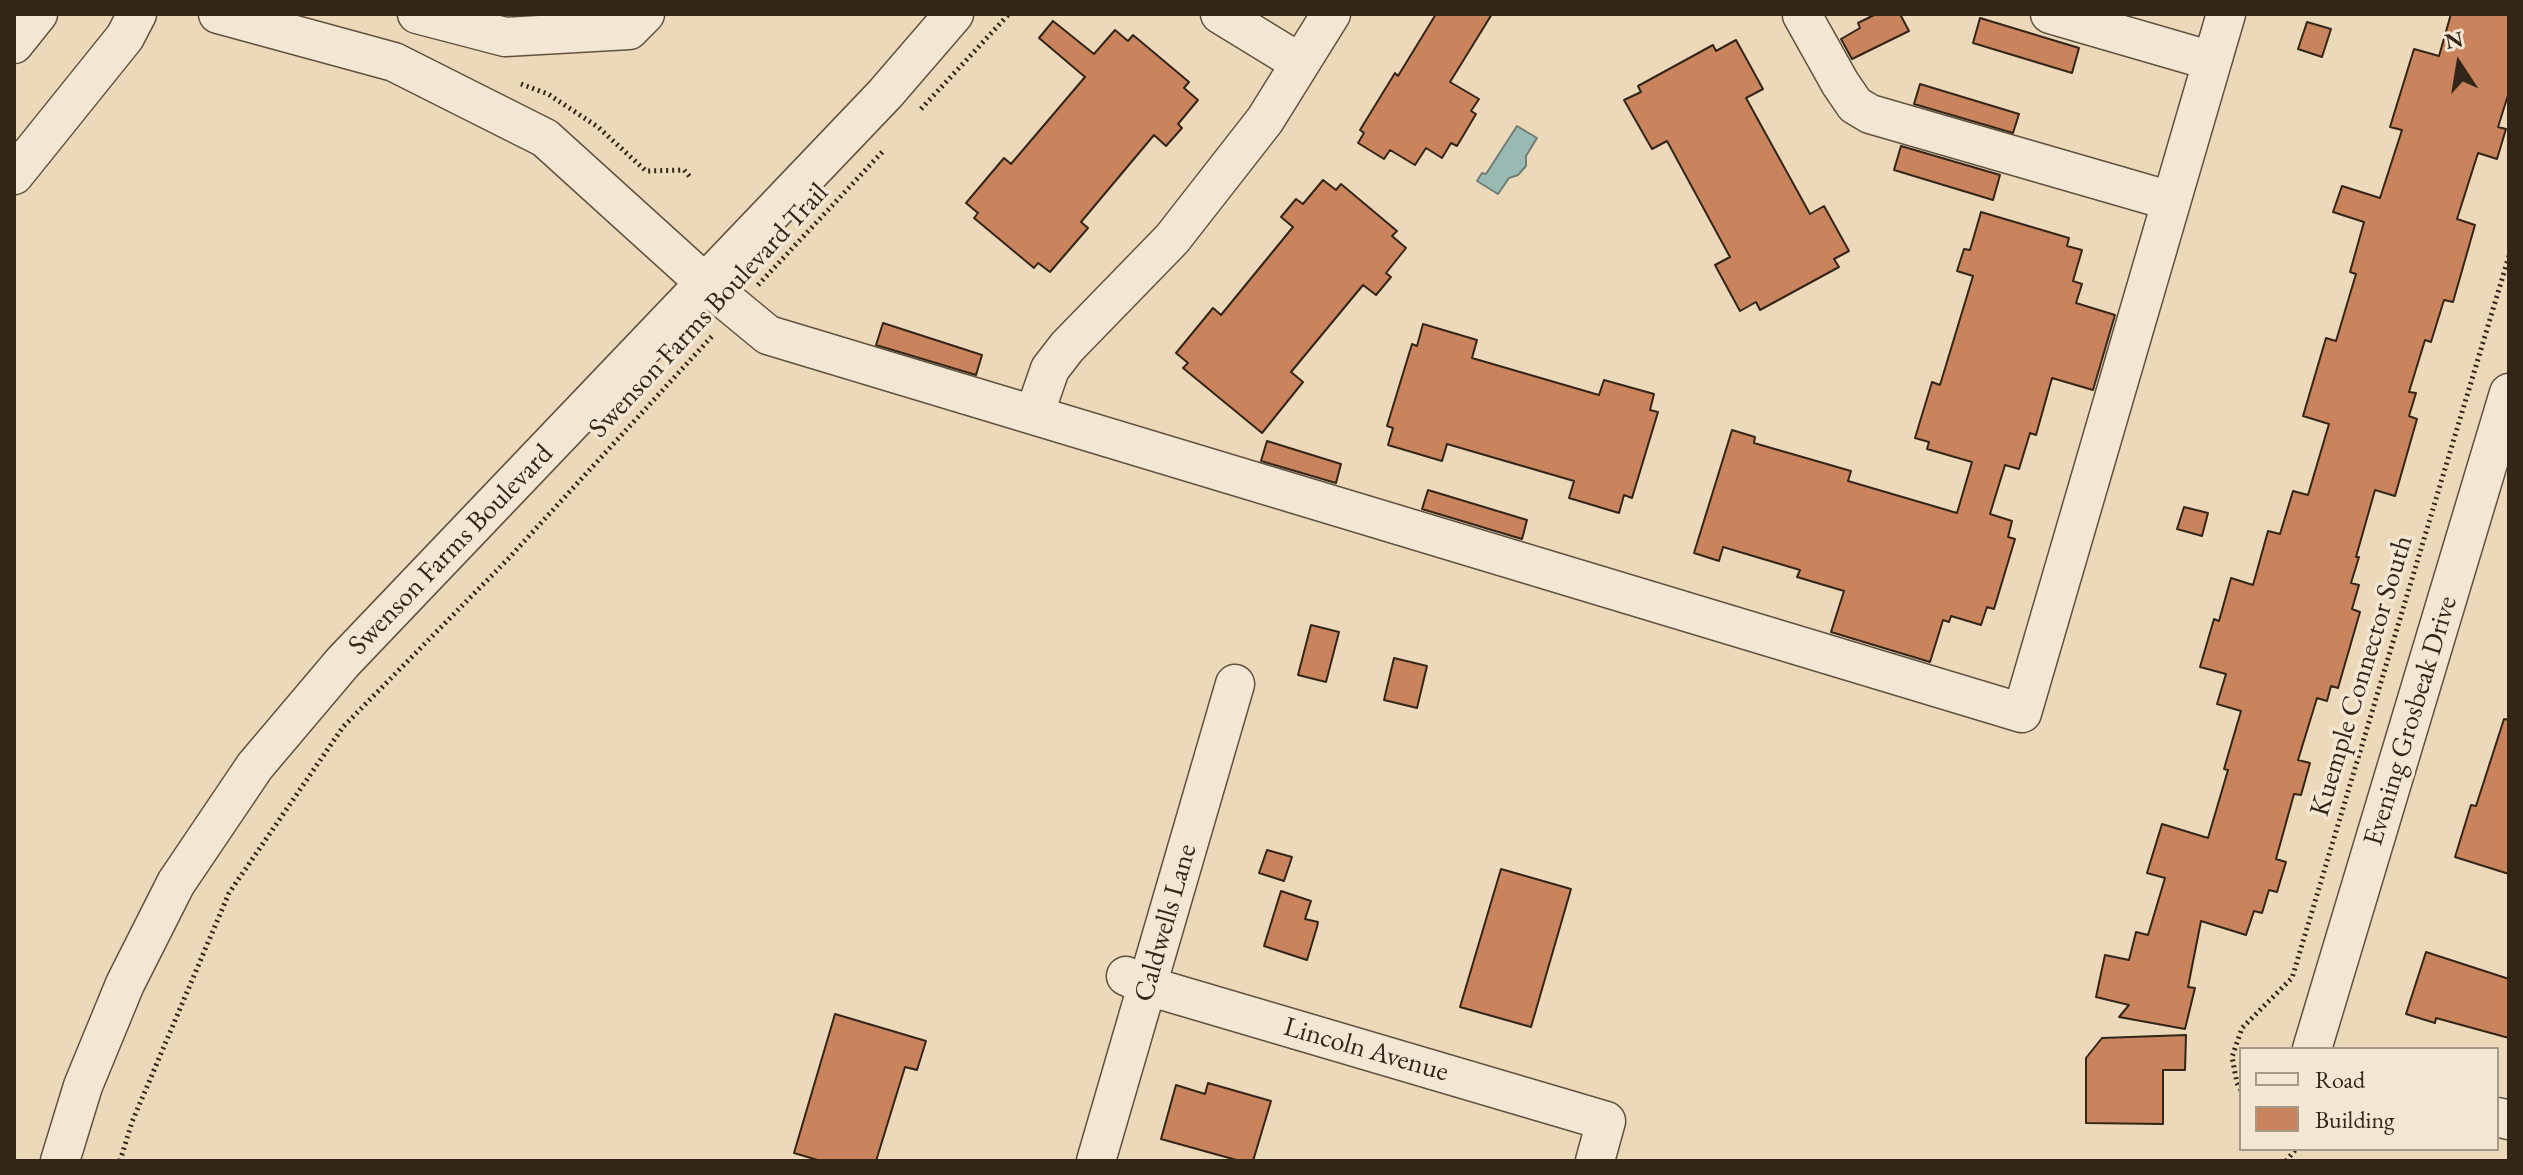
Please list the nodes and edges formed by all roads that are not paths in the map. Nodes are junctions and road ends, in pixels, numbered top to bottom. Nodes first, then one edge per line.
1 (38, 14) edge
2 (137, 14) edge
3 (218, 14) edge
4 (417, 14) edge
5 (645, 14) edge
6 (954, 14) edge
7 (1220, 14) edge
8 (1805, 14) edge
9 (2050, 14) edge
10 (2226, 14) edge
11 (1324, 16) edge
12 (14, 44) edge
13 (2212, 61) junction
14 (1300, 63) junction
15 (14, 175) edge
16 (2171, 201) junction
17 (705, 283) junction
18 (2509, 393) edge
19 (1034, 415) junction
20 (1235, 684) dead end
21 (1137, 981) junction
22 (2313, 1047) edge
23 (60, 1161) edge
24 (1096, 1161) edge
25 (1595, 1161) edge

1 - 12 street
2 - 15 street
3 - 17 street
4 - 5 street
6 - 17 street, Swenson Farms Boulevard
7 - 14 street
8 - 16 street
9 - 13 street
10 - 13 street
11 - 14 street
13 - 16 street
14 - 19 street
16 - 19 street
17 - 19 street
17 - 23 street, Swenson Farms Boulevard
18 - 22 street, Evening Grosbeak Drive
20 - 21 street, Caldwells Lane
21 - 24 street, Caldwells Lane
21 - 25 street, Lincoln Avenue

